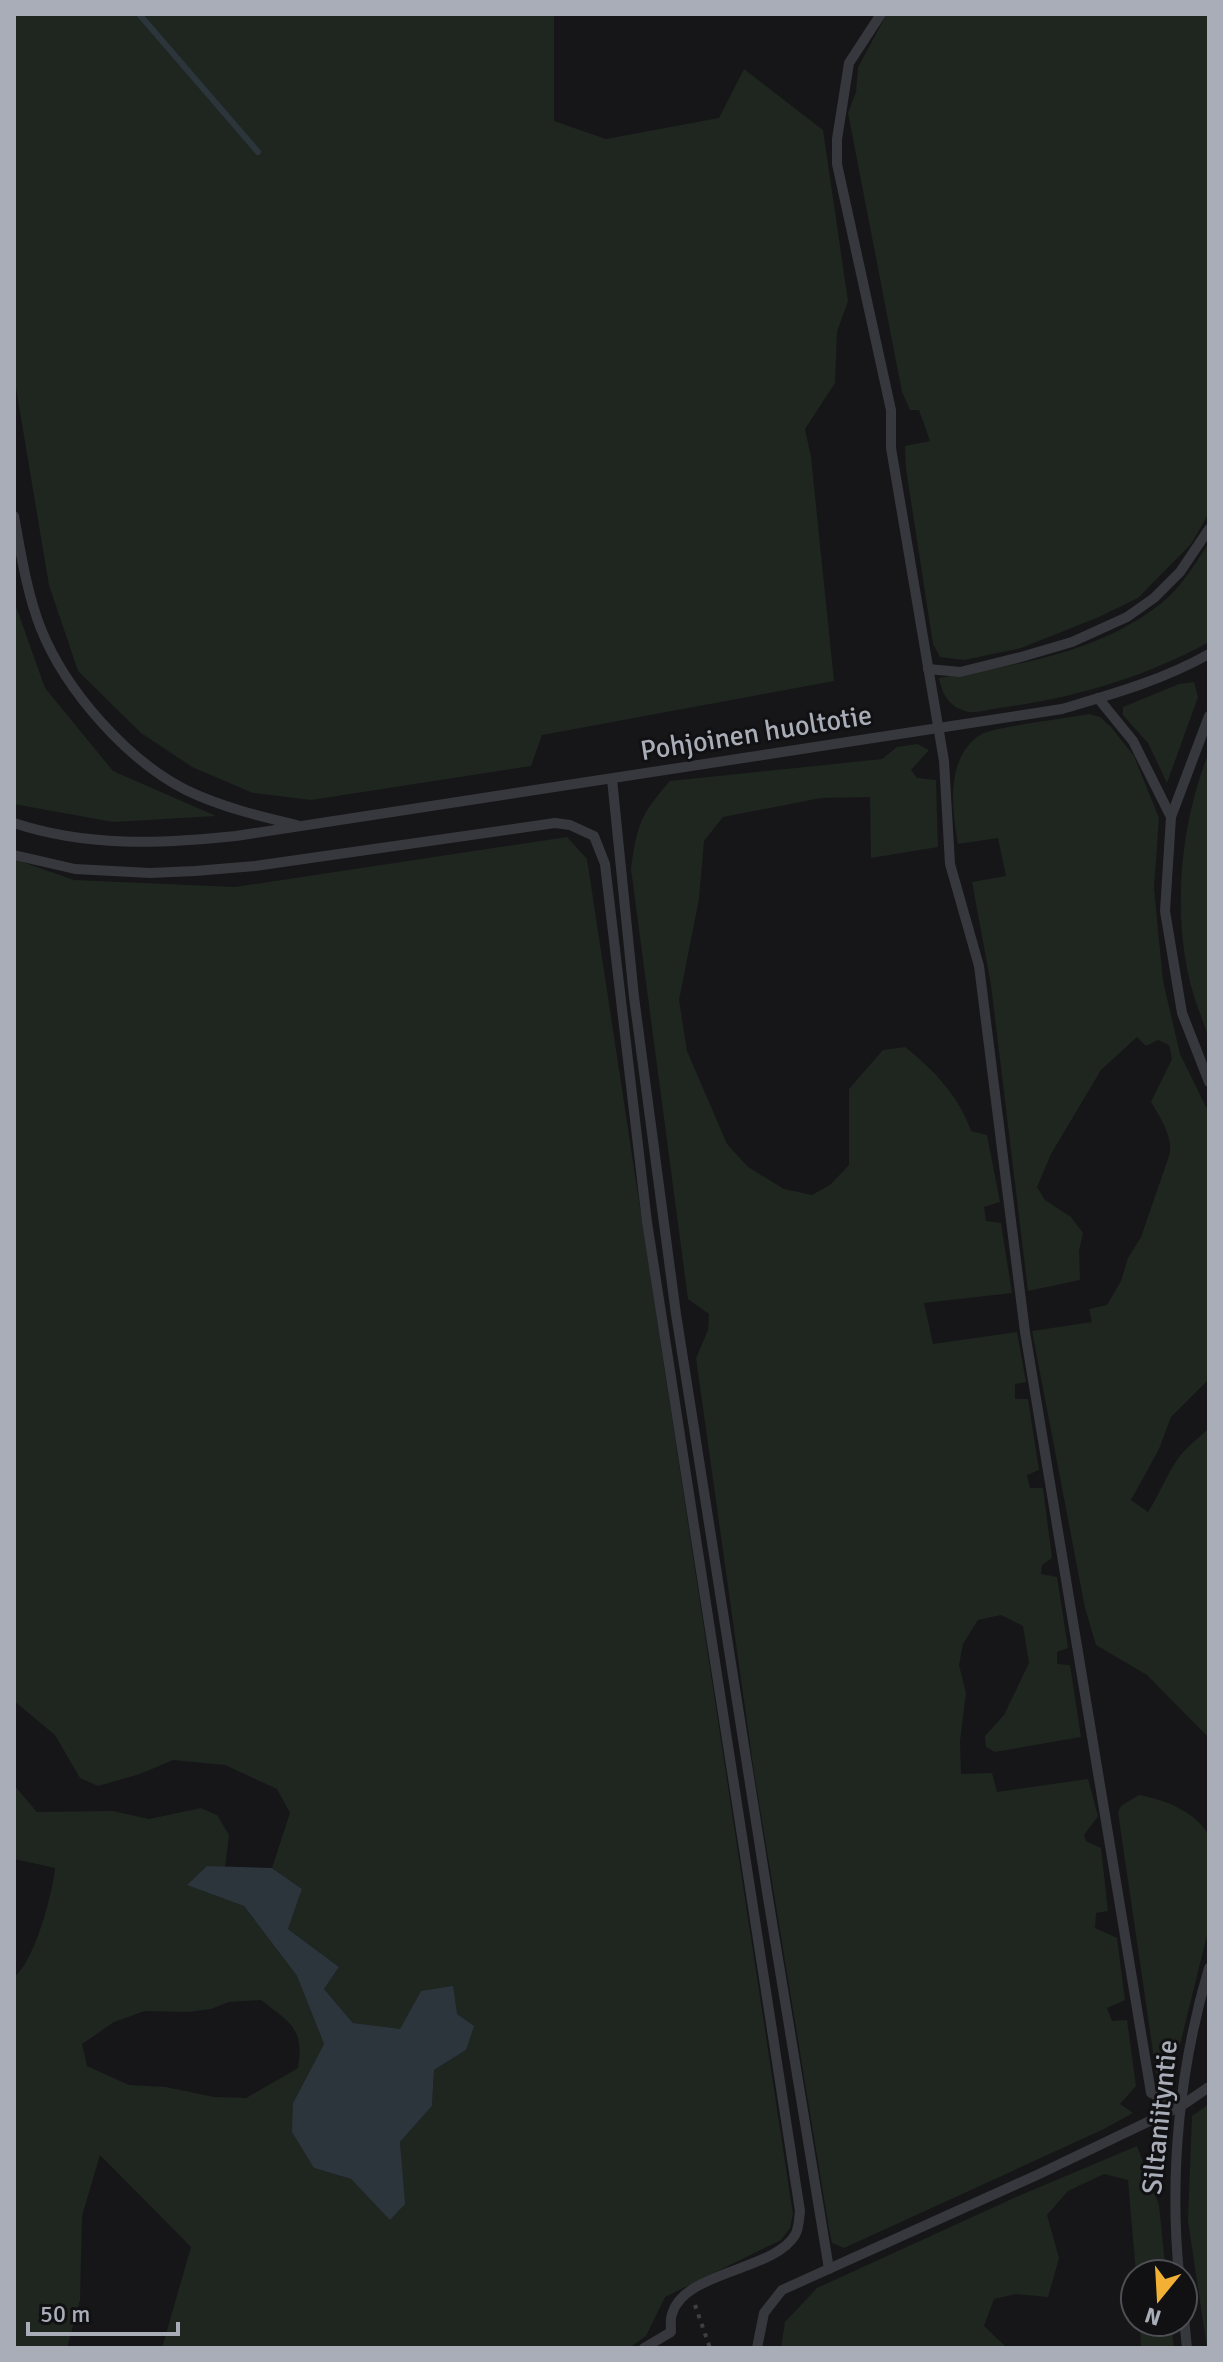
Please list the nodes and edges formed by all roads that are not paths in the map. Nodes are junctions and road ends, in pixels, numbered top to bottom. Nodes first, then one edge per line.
1 (881, 14) edge
2 (14, 516) edge
3 (1209, 529) edge
4 (1209, 654) edge
5 (928, 669) junction
6 (1098, 698) junction
7 (1209, 716) edge
8 (938, 729) junction
9 (612, 779) junction
10 (1171, 817) junction
11 (14, 823) edge
12 (302, 826) junction
13 (14, 855) edge
14 (1209, 1082) edge
15 (1209, 1968) edge
16 (1209, 2087) edge
17 (1181, 2106) junction
18 (1178, 2258) edge
19 (829, 2269) junction
20 (644, 2348) edge
21 (757, 2348) edge

1 - 5 lane
2 - 12 lane, Pohjoinen huoltotie
3 - 5 lane
4 - 6 lane, Pohjoinen huoltotie
5 - 8 lane
6 - 8 lane, Pohjoinen huoltotie
6 - 10 lane
7 - 10 lane
8 - 9 lane, Pohjoinen huoltotie
8 - 17 lane
9 - 12 lane, Pohjoinen huoltotie
9 - 19 lane
10 - 14 lane
11 - 12 lane, Pohjoinen huoltotie
13 - 20 lane
15 - 17 lane, Siltaniityntie
16 - 17 lane
17 - 18 lane, Siltaniityntie
17 - 19 lane
19 - 21 lane

